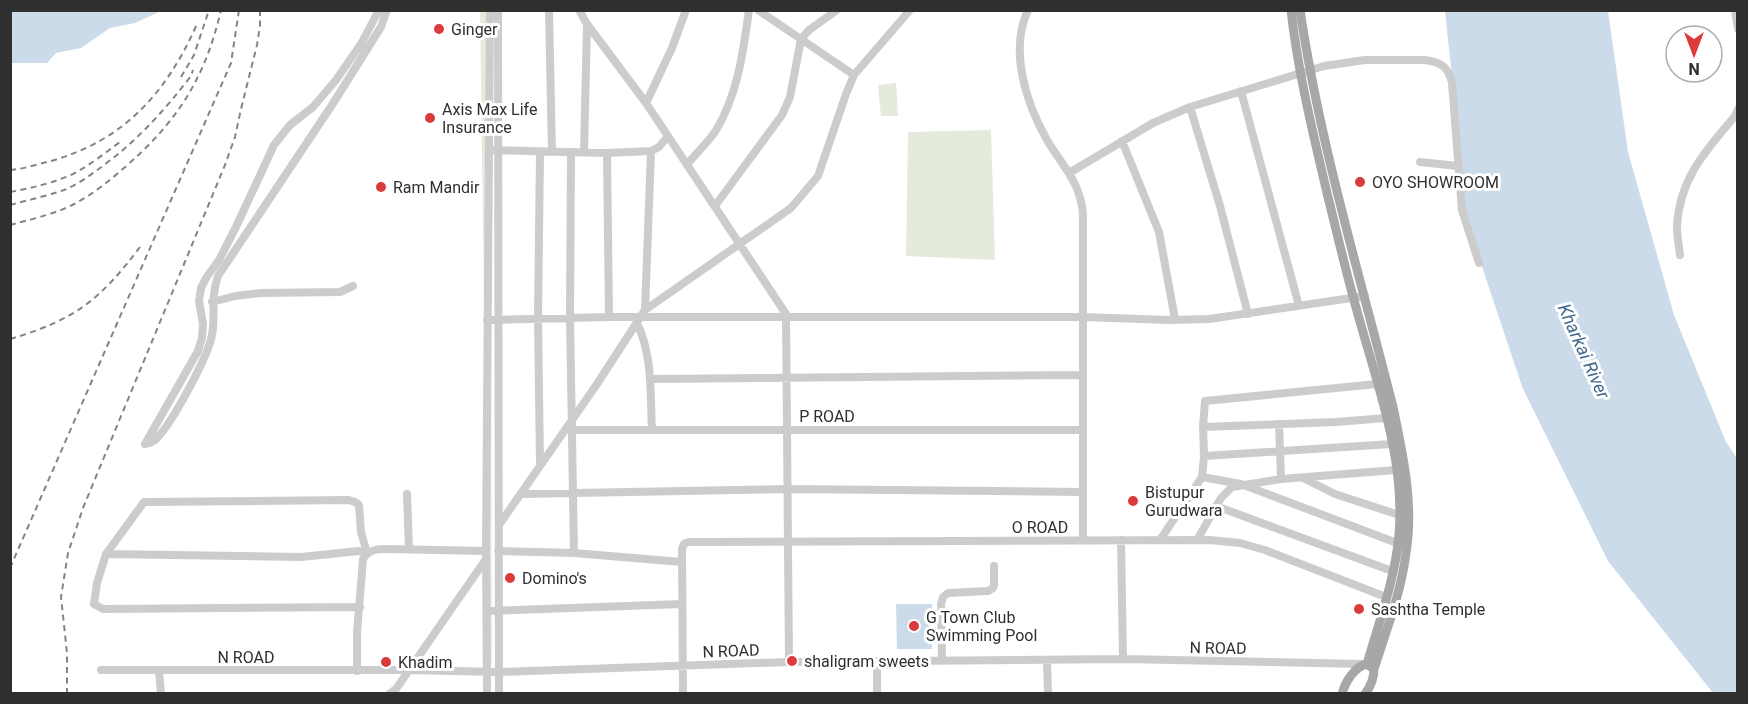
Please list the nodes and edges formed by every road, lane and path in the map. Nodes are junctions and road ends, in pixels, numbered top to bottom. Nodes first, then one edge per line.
1 (379, 10) edge
2 (387, 10) edge
3 (490, 10) edge
4 (498, 10) edge
5 (549, 10) edge
6 (579, 10) edge
7 (686, 10) edge
8 (749, 10) edge
9 (758, 10) edge
10 (837, 10) edge
11 (910, 10) edge
12 (1028, 10) edge
13 (1291, 10) edge
14 (1300, 10) edge
15 (1735, 10) edge
16 (587, 24) junction
17 (1737, 29) edge
18 (801, 39) junction
19 (1310, 71) junction
20 (1300, 73) junction
21 (854, 75) junction
22 (1241, 91) junction
23 (646, 103) junction
24 (1190, 107) junction
25 (1737, 109) edge
26 (668, 136) junction
27 (1122, 141) junction
28 (494, 150) junction
29 (651, 151) junction
30 (540, 152) junction
31 (552, 152) junction
32 (571, 152) junction
33 (584, 153) junction
34 (607, 153) junction
35 (1420, 162) dead end
36 (687, 164) junction
37 (1458, 166) junction
38 (1069, 173) junction
39 (715, 206) junction
40 (740, 245) junction
41 (1680, 255) dead end
42 (1479, 263) dead end
43 (352, 286) dead end
44 (1365, 296) junction
45 (1353, 299) junction
46 (212, 302) junction
47 (1299, 306) junction
48 (1248, 314) junction
49 (641, 316) junction
50 (570, 317) junction
51 (609, 317) junction
52 (786, 317) junction
53 (1083, 317) junction
54 (538, 318) junction
55 (487, 320) junction
56 (498, 320) junction
57 (1175, 320) junction
58 (1083, 375) junction
59 (788, 377) junction
60 (650, 379) junction
61 (1377, 384) junction
62 (1386, 418) junction
63 (1279, 424) junction
64 (571, 425) junction
65 (1203, 427) junction
66 (652, 430) junction
67 (787, 430) junction
68 (1083, 430) junction
69 (1392, 444) junction
70 (1280, 452) junction
71 (1204, 456) junction
72 (540, 466) junction
73 (1396, 470) junction
74 (1202, 477) junction
75 (1302, 477) junction
76 (1281, 479) junction
77 (1241, 484) junction
78 (788, 489) junction
79 (1083, 492) junction
80 (573, 493) junction
81 (407, 494) dead end
82 (521, 494) junction
83 (1216, 506) junction
84 (1399, 515) junction
85 (498, 527) junction
86 (1083, 540) junction
87 (1121, 540) junction
88 (1160, 540) junction
89 (1197, 540) junction
90 (788, 542) junction
91 (1397, 543) junction
92 (409, 549) junction
93 (498, 551) junction
94 (367, 553) junction
95 (574, 553) junction
96 (106, 554) junction
97 (486, 555) junction
98 (682, 562) junction
99 (994, 566) dead end
100 (1392, 571) junction
101 (1386, 597) junction
102 (682, 604) junction
103 (360, 607) junction
104 (499, 610) junction
105 (487, 611) junction
106 (1123, 659) junction
107 (1047, 660) junction
108 (942, 661) junction
109 (877, 662) junction
110 (789, 663) junction
111 (1368, 665) junction
112 (683, 666) junction
113 (101, 670) dead end
114 (159, 670) junction
115 (408, 670) junction
116 (357, 671) junction
117 (487, 672) junction
118 (499, 672) junction
119 (1373, 681) junction
120 (394, 692) edge
121 (161, 693) edge
122 (487, 693) edge
123 (499, 693) edge
124 (683, 693) edge
125 (877, 693) edge
126 (1048, 693) edge
127 (1342, 693) edge
128 (1365, 693) edge
129 (1375, 693) edge

1 - 46 street
2 - 46 street
3 - 28 street
4 - 28 street
5 - 31 street
6 - 16 street
7 - 23 street
8 - 36 street
9 - 18 street
10 - 18 street
11 - 21 street
12 - 38 street
13 - 20 main road
14 - 19 main road
15 - 17 street
16 - 23 street
16 - 33 street
18 - 21 street
18 - 39 street
19 - 20 street
19 - 37 street
19 - 44 main road
20 - 22 street
20 - 45 main road
21 - 40 street
22 - 24 street
22 - 47 street
23 - 26 street
24 - 27 street
24 - 48 street
25 - 41 street
26 - 29 street
26 - 36 street
27 - 38 street
27 - 57 street
28 - 30 street
28 - 55 street
28 - 56 street
29 - 34 street
29 - 49 street
30 - 31 street
30 - 54 street
31 - 32 street
32 - 33 street
32 - 50 street
33 - 34 street
34 - 51 street
35 - 37 street
36 - 39 street
37 - 42 street
38 - 53 street
39 - 40 street
40 - 49 street
40 - 52 street
43 - 46 street
44 - 45 street
44 - 111 main road
45 - 47 street
45 - 61 main road
47 - 48 street
48 - 57 street
49 - 51 street
49 - 52 street
49 - 60 street
49 - 64 street
50 - 51 street
50 - 54 street
50 - 64 street
52 - 53 street
52 - 59 street
53 - 57 street
53 - 58 street
54 - 56 street
54 - 72 street
55 - 56 street
55 - 97 street
56 - 85 street
58 - 59 street
58 - 68 street
59 - 60 street
59 - 67 street
60 - 66 street
61 - 62 main road
61 - 65 street
62 - 63 street
62 - 69 main road
63 - 65 street
63 - 70 street
64 - 66 street, P ROAD
64 - 72 street
64 - 80 street
65 - 71 street
66 - 67 street, P ROAD
67 - 68 street, P ROAD
67 - 78 street
68 - 79 street
69 - 70 street
69 - 73 main road
70 - 71 street
70 - 76 street
71 - 74 street
72 - 82 street
73 - 75 street
73 - 84 main road
74 - 77 street
74 - 88 street
75 - 76 street
75 - 84 street
76 - 77 street
77 - 83 street
77 - 91 street
78 - 79 street
78 - 80 street
78 - 90 street
79 - 86 street
80 - 82 street
80 - 95 street
81 - 92 street
82 - 85 street
83 - 89 street
83 - 100 street
84 - 91 main road
85 - 93 street
86 - 87 street, O ROAD
86 - 90 street, O ROAD
87 - 88 street, O ROAD
87 - 106 street
88 - 89 street, O ROAD
89 - 101 street, O ROAD
90 - 98 street, O ROAD
90 - 110 street
91 - 100 main road
92 - 94 street
92 - 97 street
93 - 95 street
93 - 104 street
94 - 96 street
94 - 96 street
94 - 103 street
95 - 98 street
96 - 103 street
97 - 105 street
97 - 115 street
98 - 102 street
99 - 108 street
100 - 101 main road
101 - 111 main road
102 - 104 street
102 - 112 street
103 - 116 street
104 - 105 street
104 - 118 street
105 - 117 street
106 - 107 street, N ROAD
106 - 111 street, N ROAD
107 - 108 street, N ROAD
107 - 126 street
108 - 109 street, N ROAD
109 - 110 street, N ROAD
109 - 125 street
110 - 112 street, N ROAD
111 - 119 main road
111 - 127 main road
112 - 118 street, N ROAD
112 - 124 street
113 - 114 street, N ROAD
114 - 116 street, N ROAD
114 - 121 street
115 - 116 street, N ROAD
115 - 117 street, N ROAD
115 - 120 street
117 - 118 street, N ROAD
117 - 122 street
118 - 123 street
119 - 128 main road
119 - 129 main road

